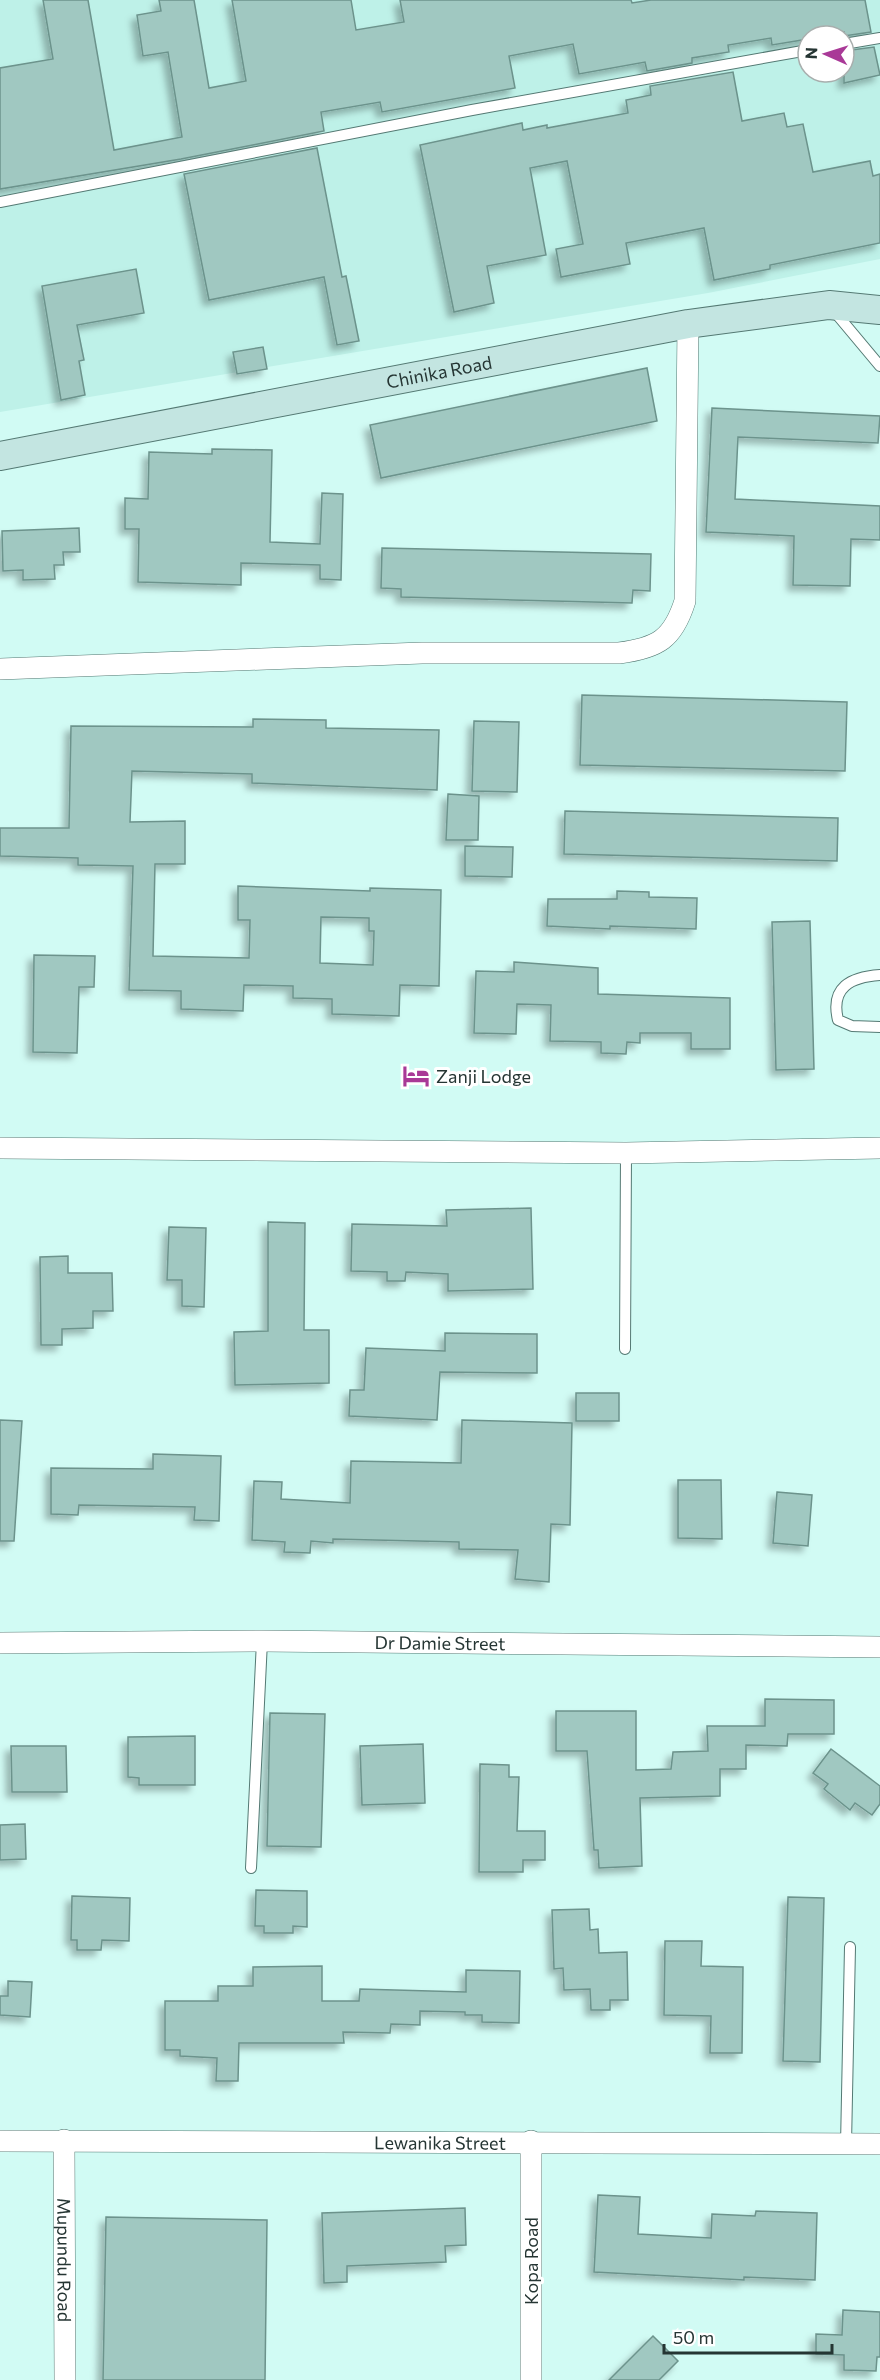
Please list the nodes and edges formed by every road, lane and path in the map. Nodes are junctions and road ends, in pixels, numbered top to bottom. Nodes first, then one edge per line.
1 (880, 38) edge
2 (856, 42) edge
3 (796, 52) edge
4 (0, 202) edge
5 (829, 305) junction
6 (880, 310) edge
7 (688, 324) junction
8 (880, 366) edge
9 (0, 456) edge
10 (0, 669) edge
11 (880, 975) edge
12 (880, 1027) edge
13 (0, 1148) edge
14 (880, 1148) edge
15 (626, 1153) junction
16 (625, 1350) dead end
17 (262, 1641) junction
18 (0, 1643) edge
19 (880, 1647) edge
20 (250, 1868) dead end
21 (850, 1947) dead end
22 (64, 2140) junction
23 (0, 2141) edge
24 (531, 2141) junction
25 (880, 2144) edge
26 (846, 2145) junction
27 (65, 2380) edge
28 (531, 2380) edge

1 - 2 lane
3 - 4 lane
5 - 6 main road, Chinika Road
5 - 7 main road, Chinika Road
5 - 8 lane
7 - 9 main road, Chinika Road
7 - 10 street
11 - 12 lane
13 - 15 street
14 - 15 street
15 - 16 lane
17 - 18 street, Dr Damie Street
17 - 19 street, Dr Damie Street
17 - 20 lane
21 - 26 lane
22 - 23 street, Lewanika Street
22 - 24 street, Lewanika Street
22 - 27 street, Mupundu Road
24 - 26 street, Lewanika Street
24 - 28 street, Kopa Road
25 - 26 street, Lewanika Street

